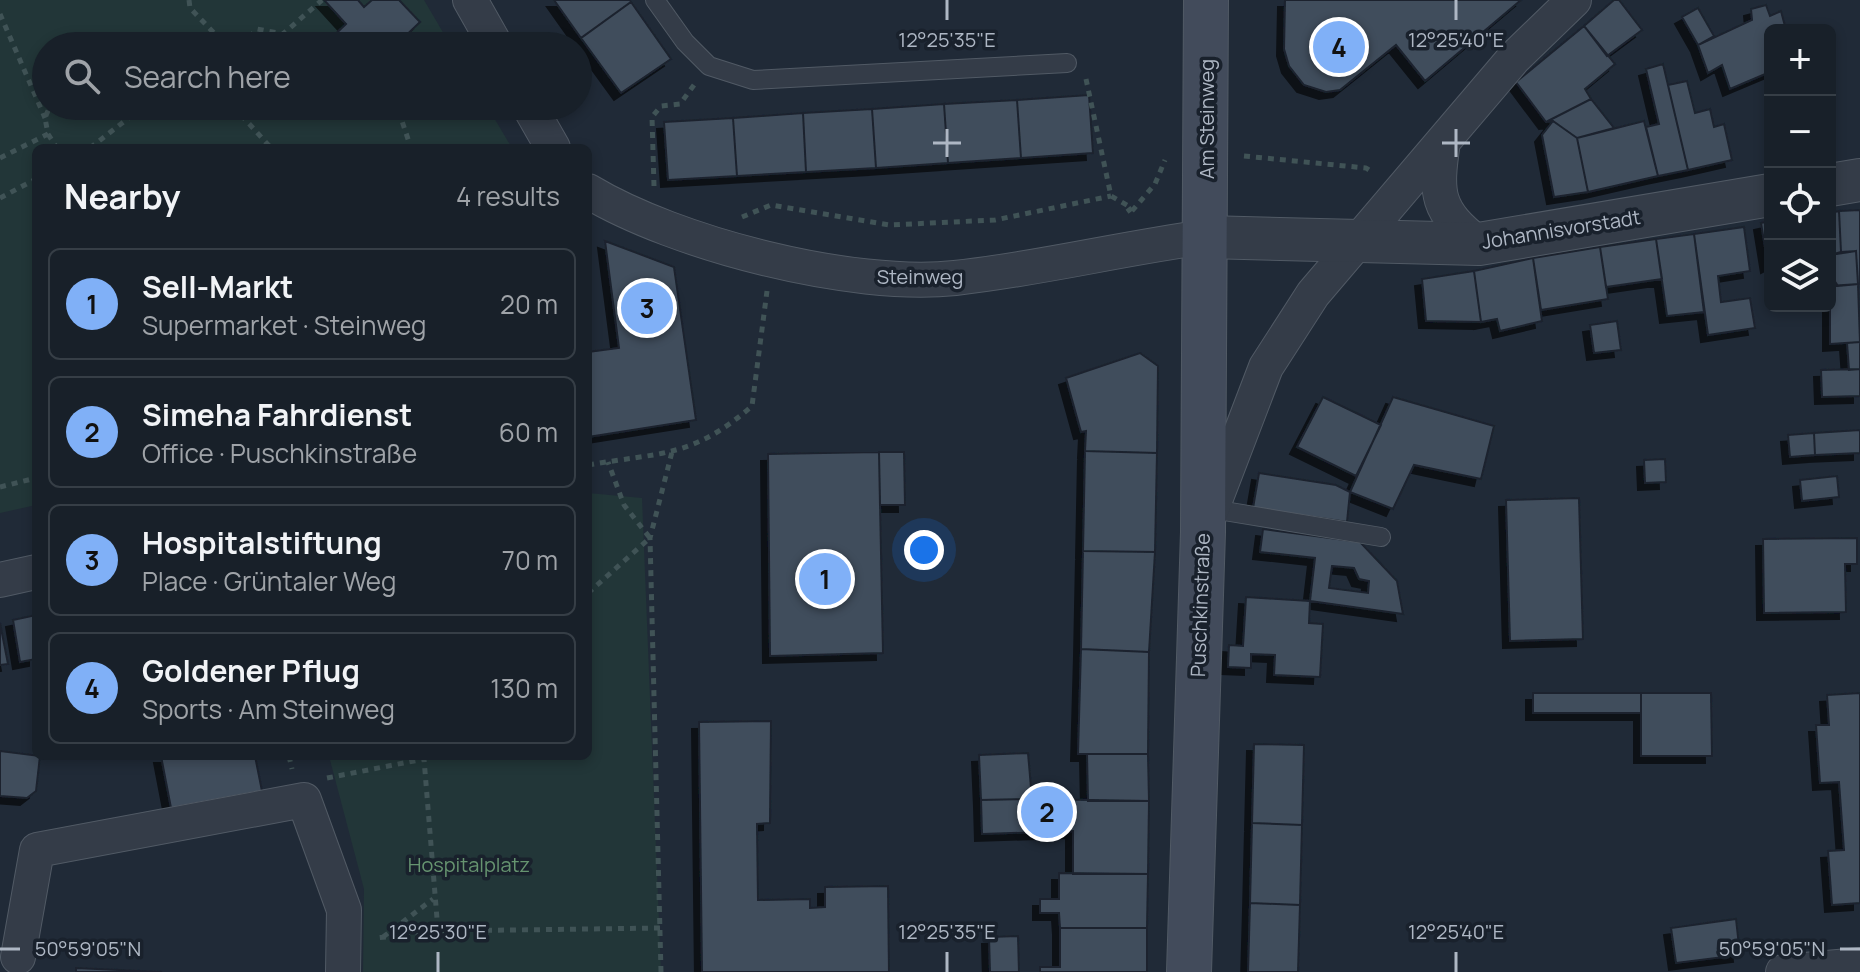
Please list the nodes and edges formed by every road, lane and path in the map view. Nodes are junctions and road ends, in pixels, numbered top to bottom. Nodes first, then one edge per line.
1 (189, 0) edge
2 (322, 0) edge
3 (470, 0) edge
4 (655, 0) edge
5 (1206, 0) edge
6 (1574, 0) edge
7 (0, 14) edge
8 (213, 32) edge
9 (254, 32) edge
10 (273, 32) edge
11 (285, 32) edge
12 (488, 32) edge
13 (1067, 63) joint
14 (709, 66) junction
15 (32, 88) edge
16 (45, 120) edge
17 (126, 120) edge
18 (246, 120) edge
19 (401, 120) edge
20 (537, 120) edge
21 (48, 134) junction
22 (1443, 142) junction
23 (54, 144) edge
24 (95, 144) edge
25 (267, 144) edge
26 (410, 144) edge
27 (551, 144) edge
28 (1186, 155) junction
29 (0, 158) edge
30 (1860, 180) edge
31 (32, 181) edge
32 (1836, 184) edge
33 (592, 193) edge
34 (1399, 195) junction
35 (1111, 196) junction
36 (1764, 196) edge
37 (0, 198) edge
38 (1132, 208) junction
39 (649, 221) junction
40 (732, 221) dead end
41 (1206, 237) junction
42 (1360, 240) junction
43 (1479, 244) junction
44 (1134, 247) junction
45 (773, 258) junction
46 (672, 452) junction
47 (608, 462) junction
48 (592, 464) edge
49 (32, 479) edge
50 (0, 487) edge
51 (1207, 520) junction
52 (1381, 537) dead end
53 (650, 538) junction
54 (32, 573) edge
55 (0, 580) edge
56 (592, 589) edge
57 (419, 760) edge
58 (424, 760) edge
59 (323, 778) dead end
60 (433, 899) junction
61 (662, 928) junction
62 (438, 931) junction
63 (382, 937) junction
64 (18, 957) dead end
65 (344, 958) edge
66 (1860, 965) edge
67 (661, 972) edge
68 (1189, 972) edge
69 (1783, 972) edge

1 - 8 path
2 - 11 path
3 - 12 street
4 - 14 lane
5 - 28 main road, Am Steinweg
6 - 22 street
7 - 15 path
9 - 10 path
13 - 14 lane
13 - 35 path
14 - 39 path
16 - 21 path
17 - 24 path
18 - 25 path
19 - 26 path
20 - 27 street
21 - 23 path
21 - 29 path
22 - 34 street
22 - 43 street
28 - 34 path
28 - 38 path
28 - 41 main road, Am Steinweg
30 - 32 street
31 - 37 path
33 - 39 street, Steinweg
34 - 42 street
35 - 38 path
35 - 40 path
36 - 43 street, Johannisvorstadt
38 - 44 path
39 - 45 street, Steinweg
41 - 42 street, Johannisvorstadt
41 - 44 street, Steinweg
41 - 51 main road, Puschkinstraße
42 - 43 street, Johannisvorstadt
42 - 51 street
44 - 45 street, Steinweg
45 - 46 path
46 - 47 path
46 - 53 path
47 - 48 path
47 - 53 path
49 - 50 path
51 - 52 lane
51 - 68 main road, Puschkinstraße
53 - 56 path
53 - 61 path
54 - 55 street
57 - 59 path
58 - 60 path
60 - 62 path
60 - 63 path
61 - 62 path
61 - 67 path
62 - 63 path
63 - 65 path
64 - 65 street
66 - 69 street

